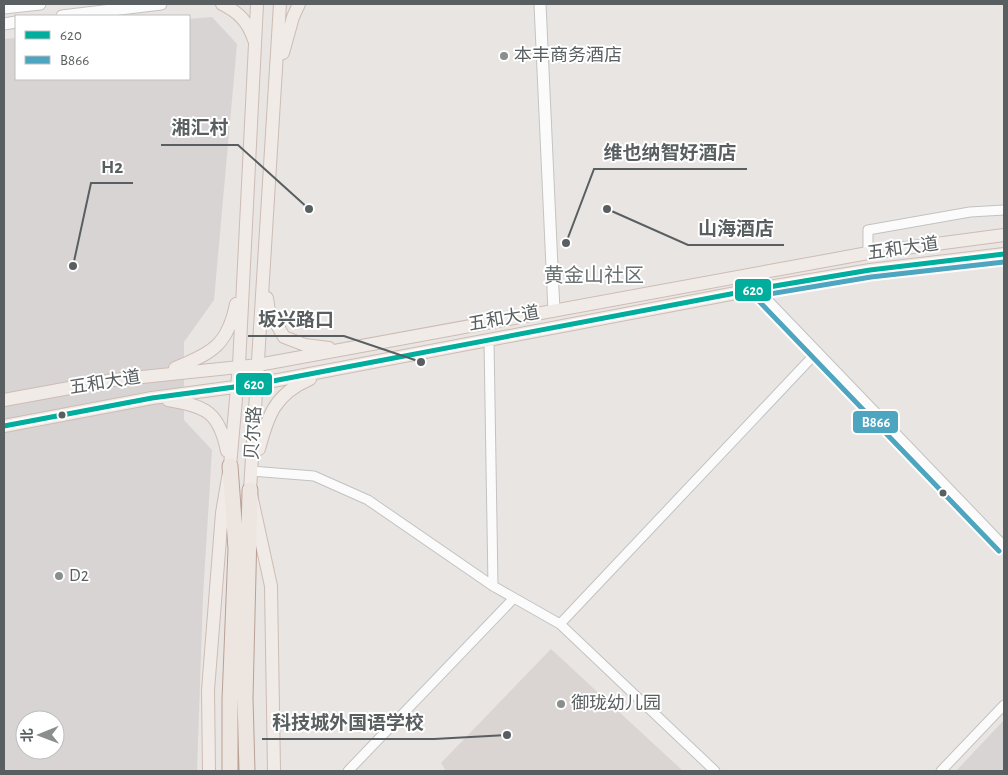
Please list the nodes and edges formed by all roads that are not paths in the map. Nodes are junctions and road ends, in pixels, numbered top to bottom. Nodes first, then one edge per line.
1 (40, 4) edge
2 (160, 4) edge
3 (222, 4) edge
4 (257, 4) edge
5 (280, 4) edge
6 (299, 4) edge
7 (540, 4) edge
8 (4, 8) edge
9 (70, 15) edge
10 (256, 46) junction
11 (276, 74) junction
12 (1004, 210) edge
13 (1004, 235) edge
14 (868, 253) junction
15 (1004, 254) edge
16 (243, 269) junction
17 (264, 276) junction
18 (757, 289) junction
19 (554, 311) junction
20 (489, 340) junction
21 (339, 350) junction
22 (818, 352) junction
23 (239, 365) junction
24 (258, 365) junction
25 (332, 369) junction
26 (159, 374) junction
27 (257, 384) junction
28 (236, 386) junction
29 (152, 398) junction
30 (4, 400) edge
31 (4, 426) edge
32 (230, 466) junction
33 (252, 471) junction
34 (250, 490) junction
35 (1004, 546) edge
36 (493, 586) junction
37 (514, 598) junction
38 (560, 624) junction
39 (1004, 705) edge
40 (209, 771) edge
41 (230, 771) edge
42 (247, 771) edge
43 (274, 771) edge
44 (348, 771) edge
45 (715, 771) edge
46 (941, 771) edge

1 - 8 street
2 - 9 street
3 - 10 main road
4 - 10 main road, 贝尔路
5 - 11 main road, 贝尔路
6 - 11 main road
7 - 19 street
10 - 16 main road, 贝尔路
11 - 17 main road, 贝尔路
12 - 14 street
13 - 14 main road, 五和大道
14 - 19 main road, 五和大道
15 - 18 main road, 五和大道
16 - 23 main road, 贝尔路
16 - 26 main road
17 - 21 main road
17 - 24 main road, 贝尔路
18 - 20 main road, 五和大道
18 - 22 street
19 - 21 main road, 五和大道
20 - 25 main road, 五和大道
20 - 36 street
21 - 24 main road, 五和大道
22 - 35 street
22 - 38 street
23 - 24 main road, 五和大道
23 - 26 main road, 五和大道
23 - 28 main road, 贝尔路
24 - 27 main road, 贝尔路
25 - 27 main road, 五和大道
25 - 33 main road
26 - 30 main road, 五和大道
27 - 28 main road, 五和大道
27 - 33 main road, 贝尔路
28 - 29 main road, 五和大道
28 - 32 main road, 贝尔路
29 - 31 main road, 五和大道
29 - 32 main road
32 - 40 main road, 贝尔路
32 - 41 highway
33 - 34 main road, 贝尔路
33 - 36 street
34 - 42 highway
34 - 43 main road, 贝尔路
36 - 37 street
37 - 38 street
37 - 44 street
38 - 45 street
39 - 46 street

